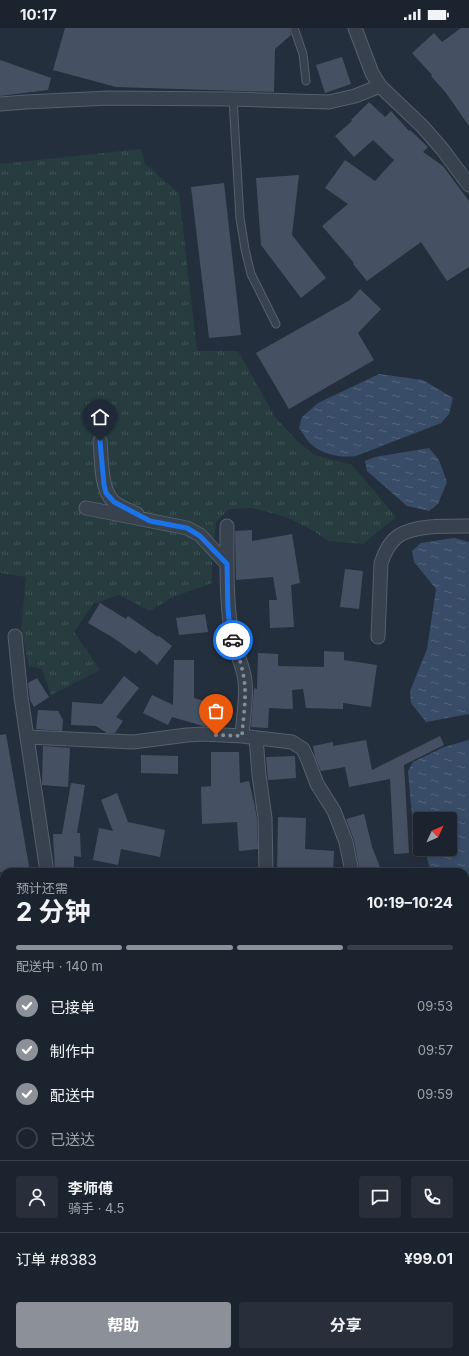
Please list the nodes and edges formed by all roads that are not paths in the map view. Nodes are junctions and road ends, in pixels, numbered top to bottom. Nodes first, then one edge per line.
1 (294, 28) edge
2 (356, 28) edge
3 (306, 81) dead end
4 (380, 86) junction
5 (233, 99) junction
6 (0, 104) edge
7 (469, 184) edge
8 (276, 324) dead end
9 (100, 441) dead end
10 (86, 508) dead end
11 (150, 521) junction
12 (227, 526) dead end
13 (469, 526) edge
14 (227, 564) junction
15 (15, 636) dead end
16 (378, 637) dead end
17 (242, 736) junction
18 (28, 737) junction
19 (256, 738) junction
20 (46, 868) edge
21 (266, 868) edge
22 (351, 868) edge

1 - 3 lane
2 - 4 street
4 - 5 street
4 - 7 street
5 - 6 street
5 - 8 lane
9 - 11 street
10 - 11 street
11 - 14 street
12 - 14 street
13 - 16 street
14 - 17 street
15 - 18 street
17 - 18 street
17 - 19 street
18 - 20 street
19 - 21 street
19 - 22 street

